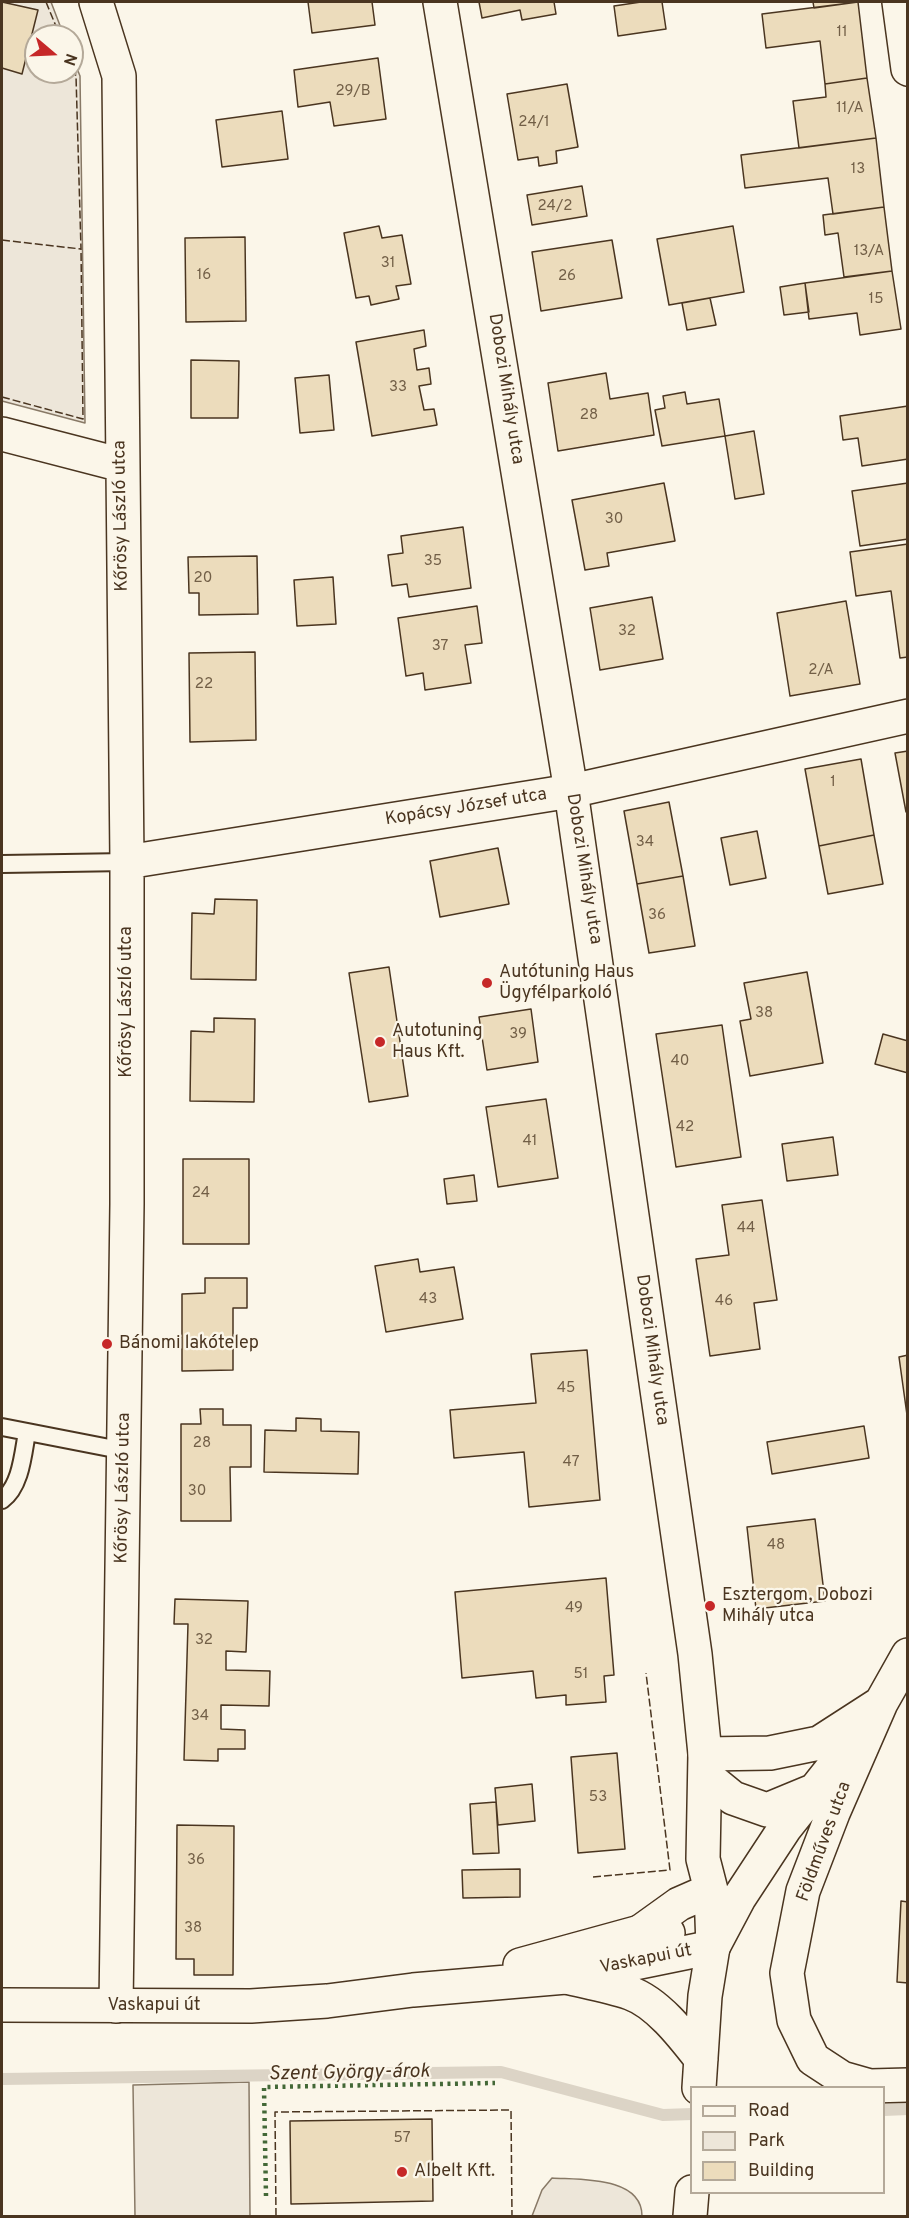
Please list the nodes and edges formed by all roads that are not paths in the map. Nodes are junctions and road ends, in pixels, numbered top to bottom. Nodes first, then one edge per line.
1 (96, 2) edge
2 (440, 2) edge
3 (899, 2) edge
4 (908, 69) edge
5 (2, 434) edge
6 (122, 465) junction
7 (908, 716) edge
8 (571, 791) junction
9 (127, 862) junction
10 (2, 864) edge
11 (2, 1427) edge
12 (27, 1432) junction
13 (125, 1450) junction
14 (2, 1500) edge
15 (908, 1655) edge
16 (881, 1703) junction
17 (706, 1765) junction
18 (817, 1789) junction
19 (711, 1890) junction
20 (640, 1932) junction
21 (713, 1947) junction
22 (566, 1977) junction
23 (413, 1990) junction
24 (2, 2005) edge
25 (116, 2006) junction
26 (699, 2078) edge
27 (908, 2085) edge
28 (692, 2194) edge
29 (690, 2217) edge

1 - 6 street, Kőrösy László utca
2 - 8 street, Dobozi Mihály utca
3 - 4 street
5 - 6 street
6 - 9 street, Kőrösy László utca
7 - 8 street, Kopácsy József utca
8 - 9 street, Kopácsy József utca
8 - 17 street, Dobozi Mihály utca
9 - 10 lane
9 - 13 street, Kőrösy László utca
11 - 12 lane
12 - 13 lane
12 - 14 lane
13 - 25 street, Kőrösy László utca
15 - 16 street, Földműves utca
16 - 17 street, Földműves utca
16 - 18 street, Földműves utca
16 - 27 street, Földműves utca
17 - 18 street, Földműves utca
17 - 19 street, Dobozi Mihály utca
18 - 21 street, Földműves utca
19 - 20 street
19 - 21 street, Dobozi Mihály utca
20 - 21 street, Vaskapui út
20 - 23 street, Vaskapui út
21 - 22 street, Vaskapui út
21 - 26 street, Dobozi Mihály utca
22 - 23 street, Vaskapui út
22 - 26 street
23 - 25 street, Vaskapui út
24 - 25 street, Vaskapui út
28 - 29 street

